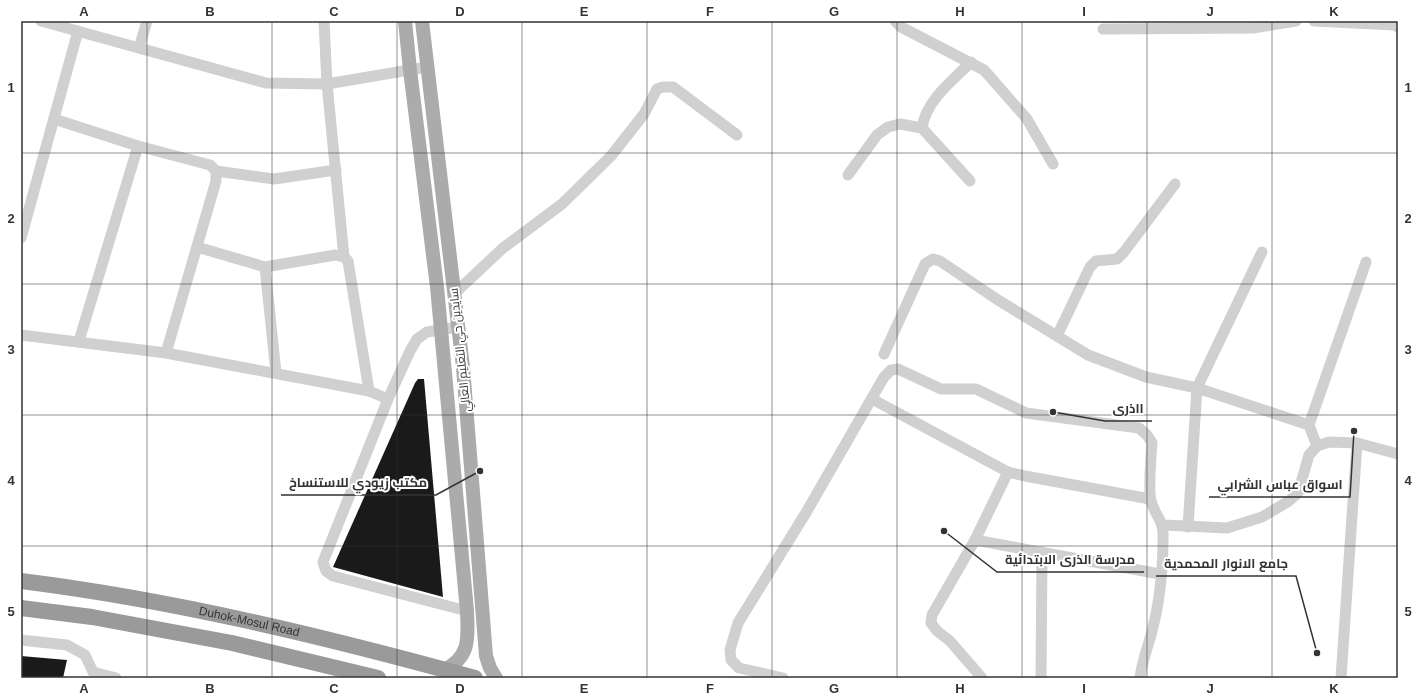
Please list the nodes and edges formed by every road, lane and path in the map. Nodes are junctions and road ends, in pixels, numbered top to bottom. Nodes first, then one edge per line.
1 (41, 21) edge
2 (147, 21) edge
3 (324, 21) edge
4 (405, 21) edge
5 (422, 21) edge
6 (895, 21) edge
7 (1296, 21) edge
8 (1314, 21) edge
9 (53, 22) edge
10 (1398, 27) edge
11 (1102, 29) dead end
12 (78, 31) junction
13 (139, 48) junction
14 (971, 62) junction
15 (427, 68) junction
16 (410, 70) junction
17 (327, 84) junction
18 (54, 119) junction
19 (922, 128) junction
20 (737, 135) dead end
21 (138, 146) junction
22 (1053, 164) dead end
23 (336, 170) junction
24 (216, 171) junction
25 (848, 174) dead end
26 (970, 181) dead end
27 (1175, 184) dead end
28 (21, 238) edge
29 (197, 247) junction
30 (1262, 252) dead end
31 (344, 257) junction
32 (1366, 262) dead end
33 (265, 267) junction
34 (454, 294) junction
35 (458, 327) junction
36 (441, 329) junction
37 (21, 335) edge
38 (1057, 336) junction
39 (79, 341) junction
40 (166, 354) junction
41 (884, 354) dead end
42 (276, 373) junction
43 (1197, 388) junction
44 (369, 391) junction
45 (388, 399) junction
46 (872, 399) junction
47 (1309, 426) junction
48 (1357, 443) junction
49 (1317, 446) junction
50 (1398, 454) edge
51 (1008, 472) junction
52 (1150, 499) junction
53 (1163, 525) junction
54 (1188, 527) junction
55 (976, 540) junction
56 (1042, 552) junction
57 (1160, 574) junction
58 (21, 581) edge
59 (97, 591) junction
60 (21, 608) edge
61 (467, 611) junction
62 (92, 617) junction
63 (21, 640) edge
64 (444, 670) junction
65 (116, 678) edge
66 (378, 678) edge
67 (474, 678) edge
68 (496, 678) edge
69 (784, 678) edge
70 (982, 678) edge
71 (1041, 678) edge
72 (1140, 678) edge
73 (1341, 678) edge

1 - 9 street
2 - 13 street
3 - 17 street
4 - 16 main road, سايدين حي التعليم العالي
5 - 15 main road, سايدين حي التعليم العالي
6 - 14 street
7 - 11 street
8 - 10 street
9 - 12 street
12 - 13 street
12 - 18 street
13 - 17 street
14 - 19 street
14 - 22 street
15 - 16 street
15 - 34 main road, سايدين حي التعليم العالي
16 - 17 street
16 - 36 main road, سايدين حي التعليم العالي
17 - 23 street
18 - 21 street
18 - 28 street
19 - 25 street
19 - 26 street
20 - 34 street
21 - 24 street
21 - 39 street
23 - 24 street
23 - 31 street
24 - 29 street
27 - 38 street
29 - 33 street
29 - 40 street
30 - 43 street
31 - 33 street
31 - 44 street
32 - 47 street
33 - 42 street
34 - 35 main road, سايدين حي التعليم العالي
35 - 36 street
35 - 68 main road, سايدين حي التعليم العالي
36 - 45 street
36 - 61 main road, سايدين حي التعليم العالي
37 - 39 street
38 - 41 street
38 - 43 street
39 - 40 street
40 - 42 street
42 - 44 street
43 - 47 street
43 - 54 street
44 - 45 street
45 - 61 street
46 - 51 street
46 - 52 street
46 - 69 street
47 - 49 street
48 - 49 street
48 - 50 street
48 - 73 street
49 - 54 street
51 - 52 street
51 - 55 street
52 - 53 street
53 - 54 street
53 - 57 street
55 - 56 street
55 - 70 street
56 - 57 street
56 - 71 street
57 - 72 street
58 - 59 highway, Duhok-Mosul Road
59 - 62 highway
59 - 64 highway, Duhok-Mosul Road
60 - 62 highway, Duhok-Mosul Road
61 - 64 main road, سايدين حي التعليم العالي
62 - 66 highway, Duhok-Mosul Road
63 - 65 street
64 - 67 highway, Duhok-Mosul Road

